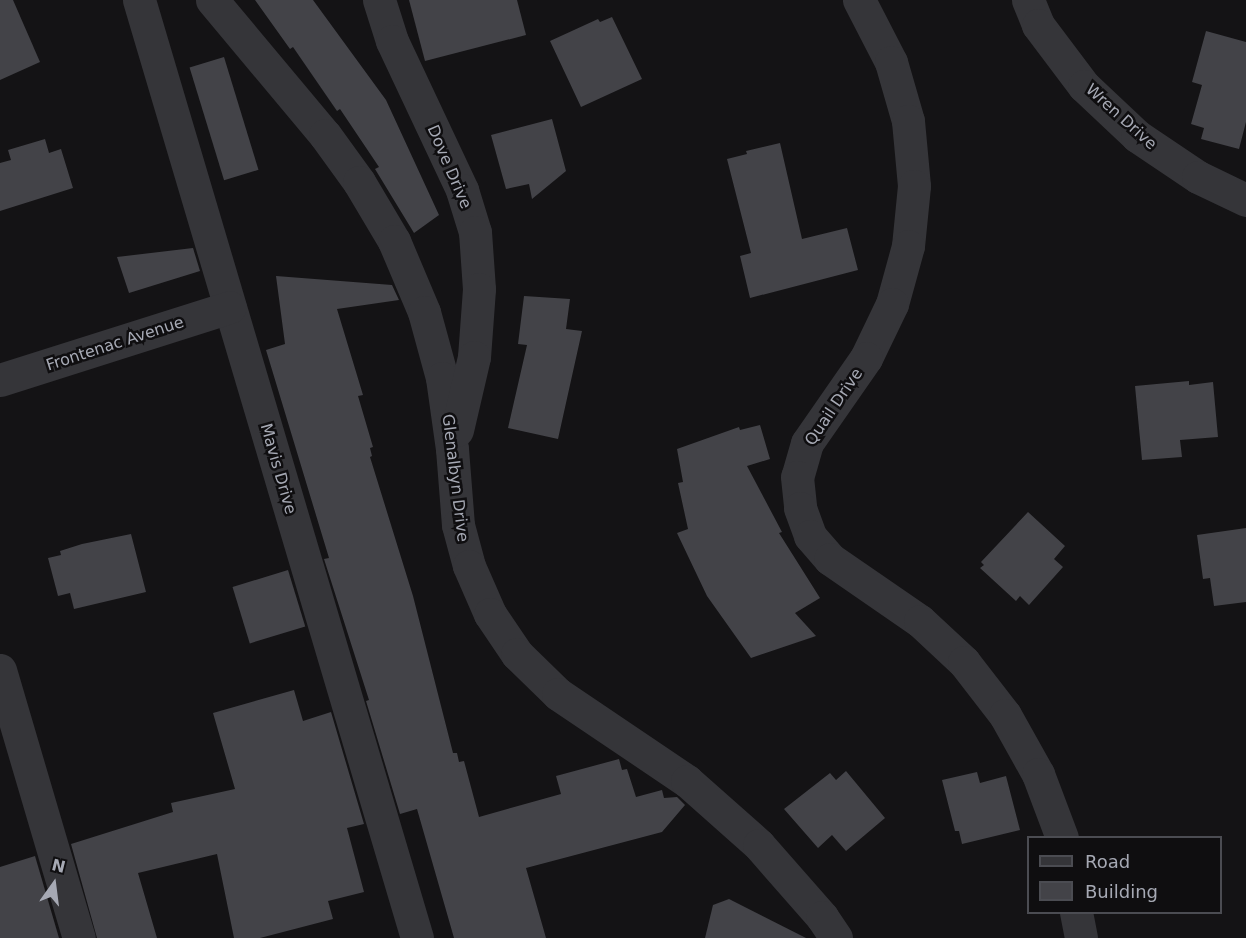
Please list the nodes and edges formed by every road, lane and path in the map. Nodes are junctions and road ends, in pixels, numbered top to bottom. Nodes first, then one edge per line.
1 (138, 0) edge
2 (212, 0) edge
3 (378, 0) edge
4 (859, 0) edge
5 (1028, 0) edge
6 (1246, 200) edge
7 (230, 307) junction
8 (0, 380) edge
9 (452, 449) junction
10 (0, 670) edge
11 (1062, 836) edge
12 (1076, 914) edge
13 (80, 938) edge
14 (417, 938) edge
15 (836, 938) edge
16 (1081, 938) edge

1 - 7 street, Mavis Drive
2 - 9 street, Glenalbyn Drive
3 - 9 street, Dove Drive
4 - 11 street, Quail Drive
5 - 6 street, Wren Drive
7 - 8 street, Frontenac Avenue
7 - 14 street, Mavis Drive
9 - 15 street, Glenalbyn Drive
10 - 13 street
12 - 16 street

